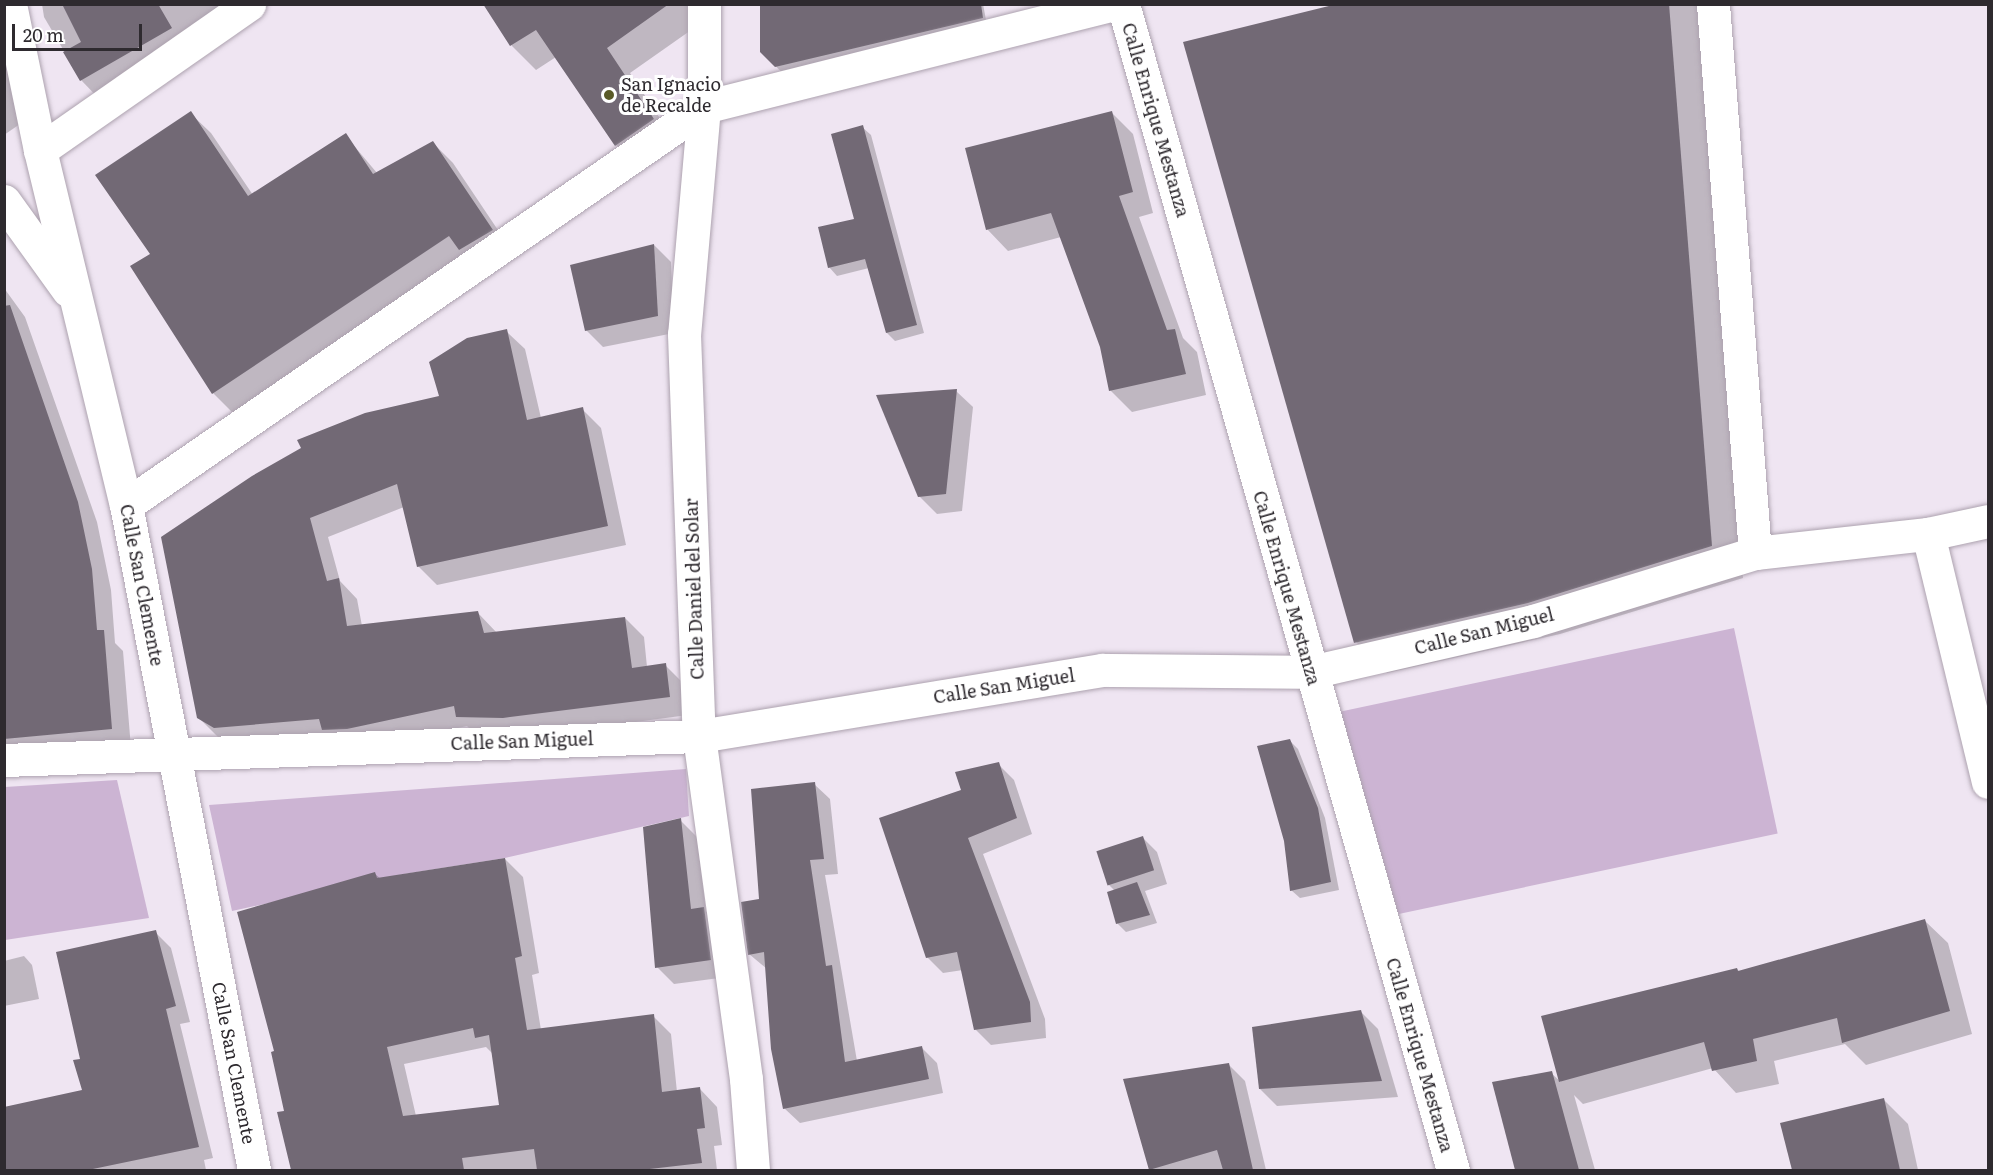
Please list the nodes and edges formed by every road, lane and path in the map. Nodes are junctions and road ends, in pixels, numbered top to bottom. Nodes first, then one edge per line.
1 (10, 4) edge
2 (249, 4) edge
3 (704, 4) edge
4 (1114, 4) edge
5 (1123, 4) edge
6 (1713, 4) edge
7 (705, 107) junction
8 (40, 150) junction
9 (4, 201) edge
10 (77, 304) junction
11 (126, 505) junction
12 (1989, 521) edge
13 (1928, 534) junction
14 (1755, 553) junction
15 (1311, 672) junction
16 (699, 736) junction
17 (175, 752) junction
18 (4, 760) edge
19 (1989, 782) edge
20 (254, 1170) edge
21 (753, 1170) edge
22 (1453, 1170) edge

1 - 8 street, Calle San Clemente
2 - 8 street
3 - 7 street, Calle Daniel del Solar
4 - 7 street
5 - 15 street, Calle Enrique Mestanza
6 - 14 street
7 - 11 street
7 - 16 street, Calle Daniel del Solar
8 - 10 street, Calle San Clemente
9 - 10 street
10 - 11 street, Calle San Clemente
11 - 17 street, Calle San Clemente
12 - 13 street, Calle San Miguel
13 - 14 street, Calle San Miguel
13 - 19 street
14 - 15 street, Calle San Miguel
15 - 16 street, Calle San Miguel
15 - 22 street, Calle Enrique Mestanza
16 - 17 street, Calle San Miguel
16 - 21 street, Calle Daniel del Solar
17 - 18 street, Calle San Miguel
17 - 20 street, Calle San Clemente

